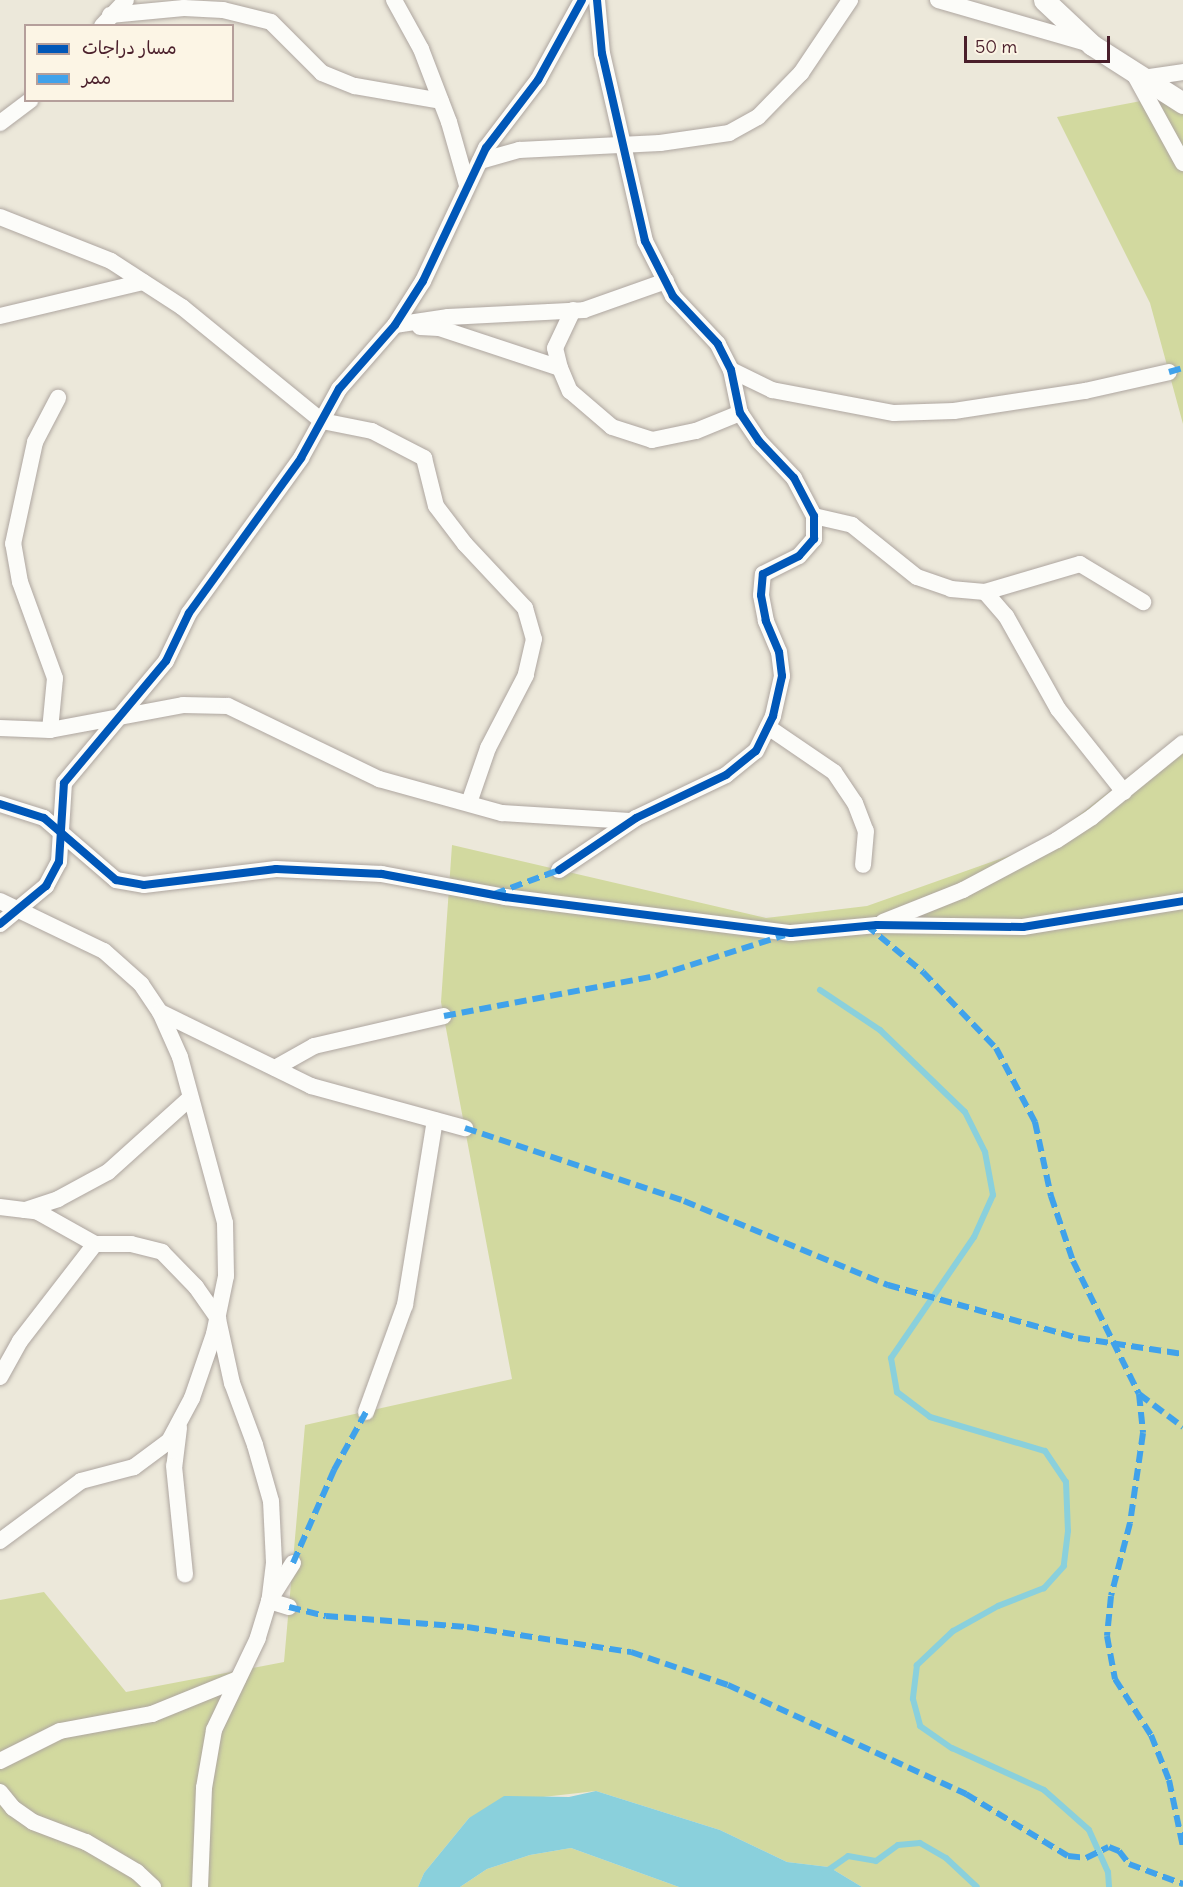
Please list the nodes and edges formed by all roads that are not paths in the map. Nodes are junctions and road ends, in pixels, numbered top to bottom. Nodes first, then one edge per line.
1 (126, 0) edge
2 (394, 0) edge
3 (582, 0) edge
4 (597, 0) edge
5 (850, 0) edge
6 (938, 0) edge
7 (1044, 0) edge
8 (106, 20) edge
9 (1092, 45) junction
10 (1183, 72) edge
11 (1138, 75) junction
12 (1179, 99) edge
13 (441, 101) junction
14 (27, 102) edge
15 (0, 123) edge
16 (625, 144) junction
17 (480, 161) junction
18 (1183, 163) edge
19 (467, 185) junction
20 (0, 217) edge
21 (666, 281) junction
22 (143, 282) junction
23 (573, 310) junction
24 (0, 316) edge
25 (395, 325) junction
26 (560, 368) junction
27 (731, 370) junction
28 (1169, 372) dead end
29 (58, 398) dead end
30 (740, 413) junction
31 (322, 421) junction
32 (814, 516) junction
33 (985, 592) junction
34 (1143, 602) dead end
35 (120, 716) junction
36 (768, 727) junction
37 (0, 728) edge
38 (50, 730) junction
39 (1183, 743) edge
40 (1124, 792) junction
41 (469, 802) junction
42 (0, 804) edge
43 (630, 822) junction
44 (60, 830) junction
45 (863, 865) dead end
46 (559, 870) dead end
47 (0, 901) edge
48 (1183, 901) edge
49 (21, 909) junction
50 (0, 924) edge
51 (877, 925) junction
52 (160, 1012) junction
53 (444, 1016) dead end
54 (275, 1068) junction
55 (189, 1099) junction
56 (435, 1120) junction
57 (465, 1128) dead end
58 (0, 1207) edge
59 (24, 1210) junction
60 (95, 1244) junction
61 (218, 1319) junction
62 (0, 1377) edge
63 (366, 1412) dead end
64 (180, 1421) junction
65 (0, 1541) edge
66 (293, 1563) dead end
67 (185, 1574) dead end
68 (269, 1602) junction
69 (289, 1607) dead end
70 (238, 1678) junction
71 (0, 1761) edge
72 (0, 1792) edge
73 (153, 1887) edge
74 (200, 1887) edge

1 - 8 street
2 - 13 street
3 - 17 street
4 - 16 street
5 - 16 street
6 - 9 street
7 - 9 street
8 - 13 street
9 - 11 street
10 - 11 street
11 - 12 street
11 - 18 street
13 - 19 street
14 - 15 street
16 - 17 street
16 - 21 street
17 - 19 street
19 - 25 street
20 - 22 street
21 - 23 street
21 - 27 street
22 - 24 street
22 - 31 street
23 - 25 street
23 - 26 street
25 - 26 street
25 - 31 street
26 - 30 street
27 - 28 street
27 - 30 street
29 - 38 street
30 - 32 street
31 - 35 street
31 - 41 street
32 - 33 street
32 - 36 street
33 - 34 street
33 - 40 street
35 - 38 street
35 - 41 street
35 - 44 street
36 - 43 street
36 - 45 street
37 - 38 street
39 - 40 street
40 - 51 street
41 - 43 street
42 - 44 street
43 - 46 street
44 - 49 street
44 - 51 street
47 - 49 street
48 - 51 street
49 - 50 street
49 - 52 street
52 - 54 street
52 - 55 street
53 - 54 street
54 - 56 street
55 - 59 street
55 - 61 street
56 - 57 street
56 - 63 street
58 - 59 street
59 - 60 street
60 - 61 street
60 - 62 street
61 - 64 street
61 - 68 street
64 - 65 street
64 - 67 street
66 - 68 street
68 - 69 street
68 - 70 street
70 - 71 street
70 - 74 street
72 - 73 street

